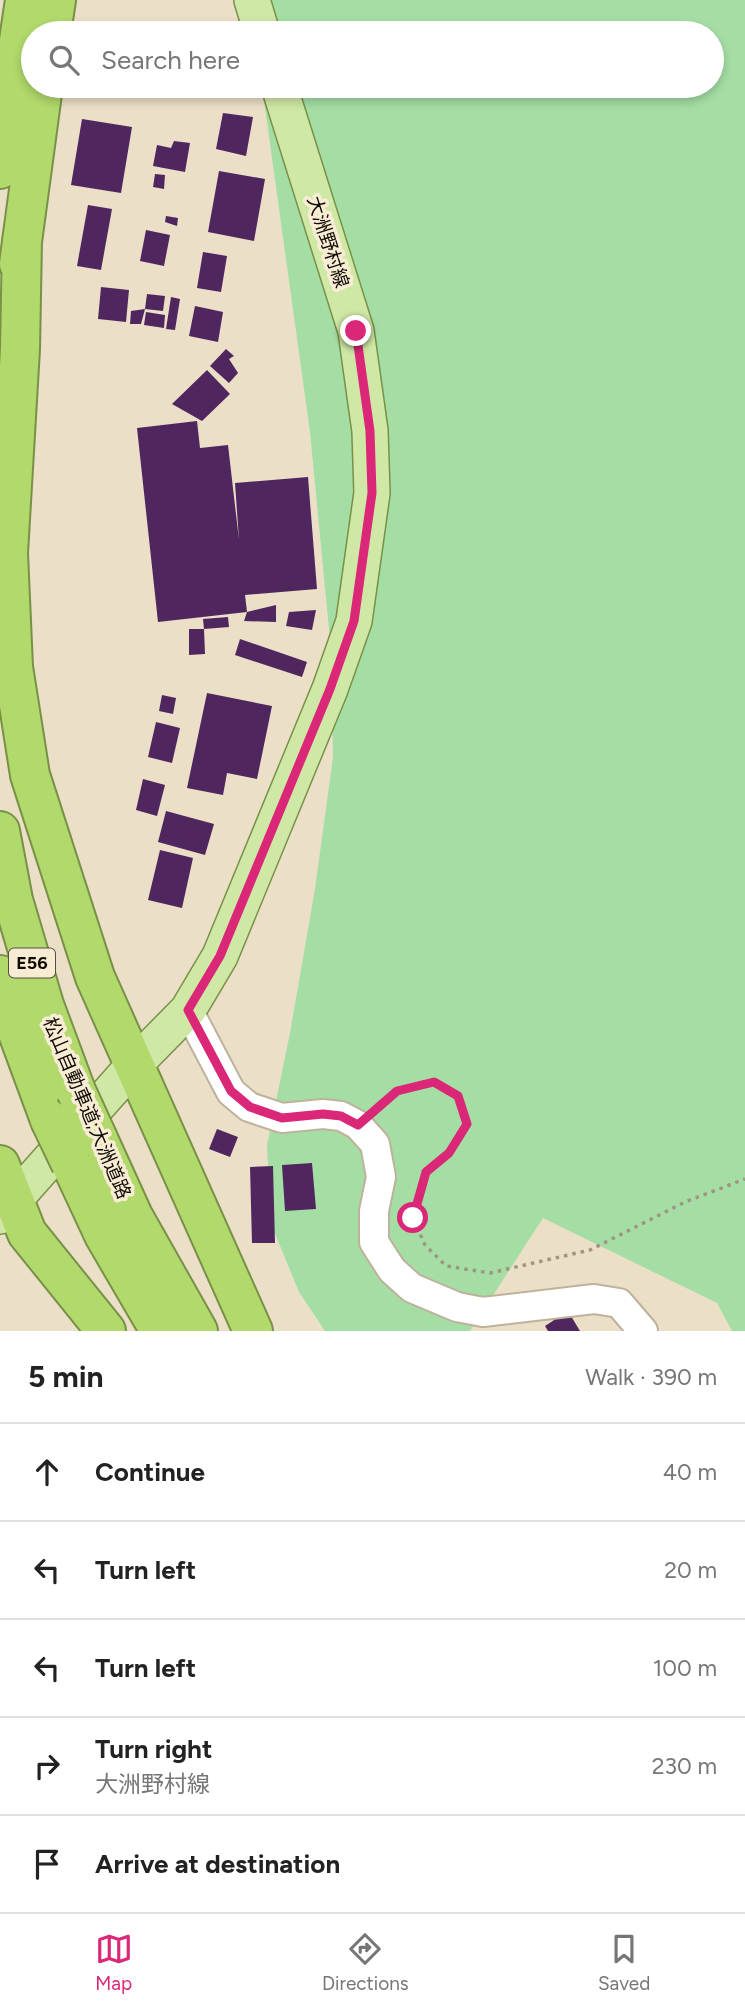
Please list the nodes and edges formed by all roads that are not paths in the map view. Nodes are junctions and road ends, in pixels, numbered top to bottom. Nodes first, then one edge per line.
1 (25, 0) edge
2 (56, 0) edge
3 (252, 0) edge
4 (22, 21) edge
5 (53, 21) edge
6 (258, 21) edge
7 (21, 27) edge
8 (41, 98) edge
9 (283, 98) edge
10 (0, 169) edge
11 (22, 240) junction
12 (0, 409) edge
13 (0, 831) edge
14 (0, 975) edge
15 (188, 1010) junction
16 (133, 1066) junction
17 (0, 1165) edge
18 (4, 1202) edge
19 (106, 1331) edge
20 (160, 1331) edge
21 (198, 1331) edge
22 (253, 1331) edge
23 (643, 1331) edge

1 - 4 highway
2 - 5 highway
3 - 6 main road
7 - 10 highway
8 - 11 highway
9 - 15 main road, 大洲野村線
11 - 12 highway
11 - 16 highway
13 - 21 highway, 松山自動車道;大洲道路 / E56, bridge
14 - 20 highway, 松山自動車道;大洲道路 / E56, bridge
15 - 16 main road, 大洲野村線
15 - 23 street
16 - 18 main road, 大洲野村線
16 - 22 highway
17 - 18 highway
18 - 19 highway

